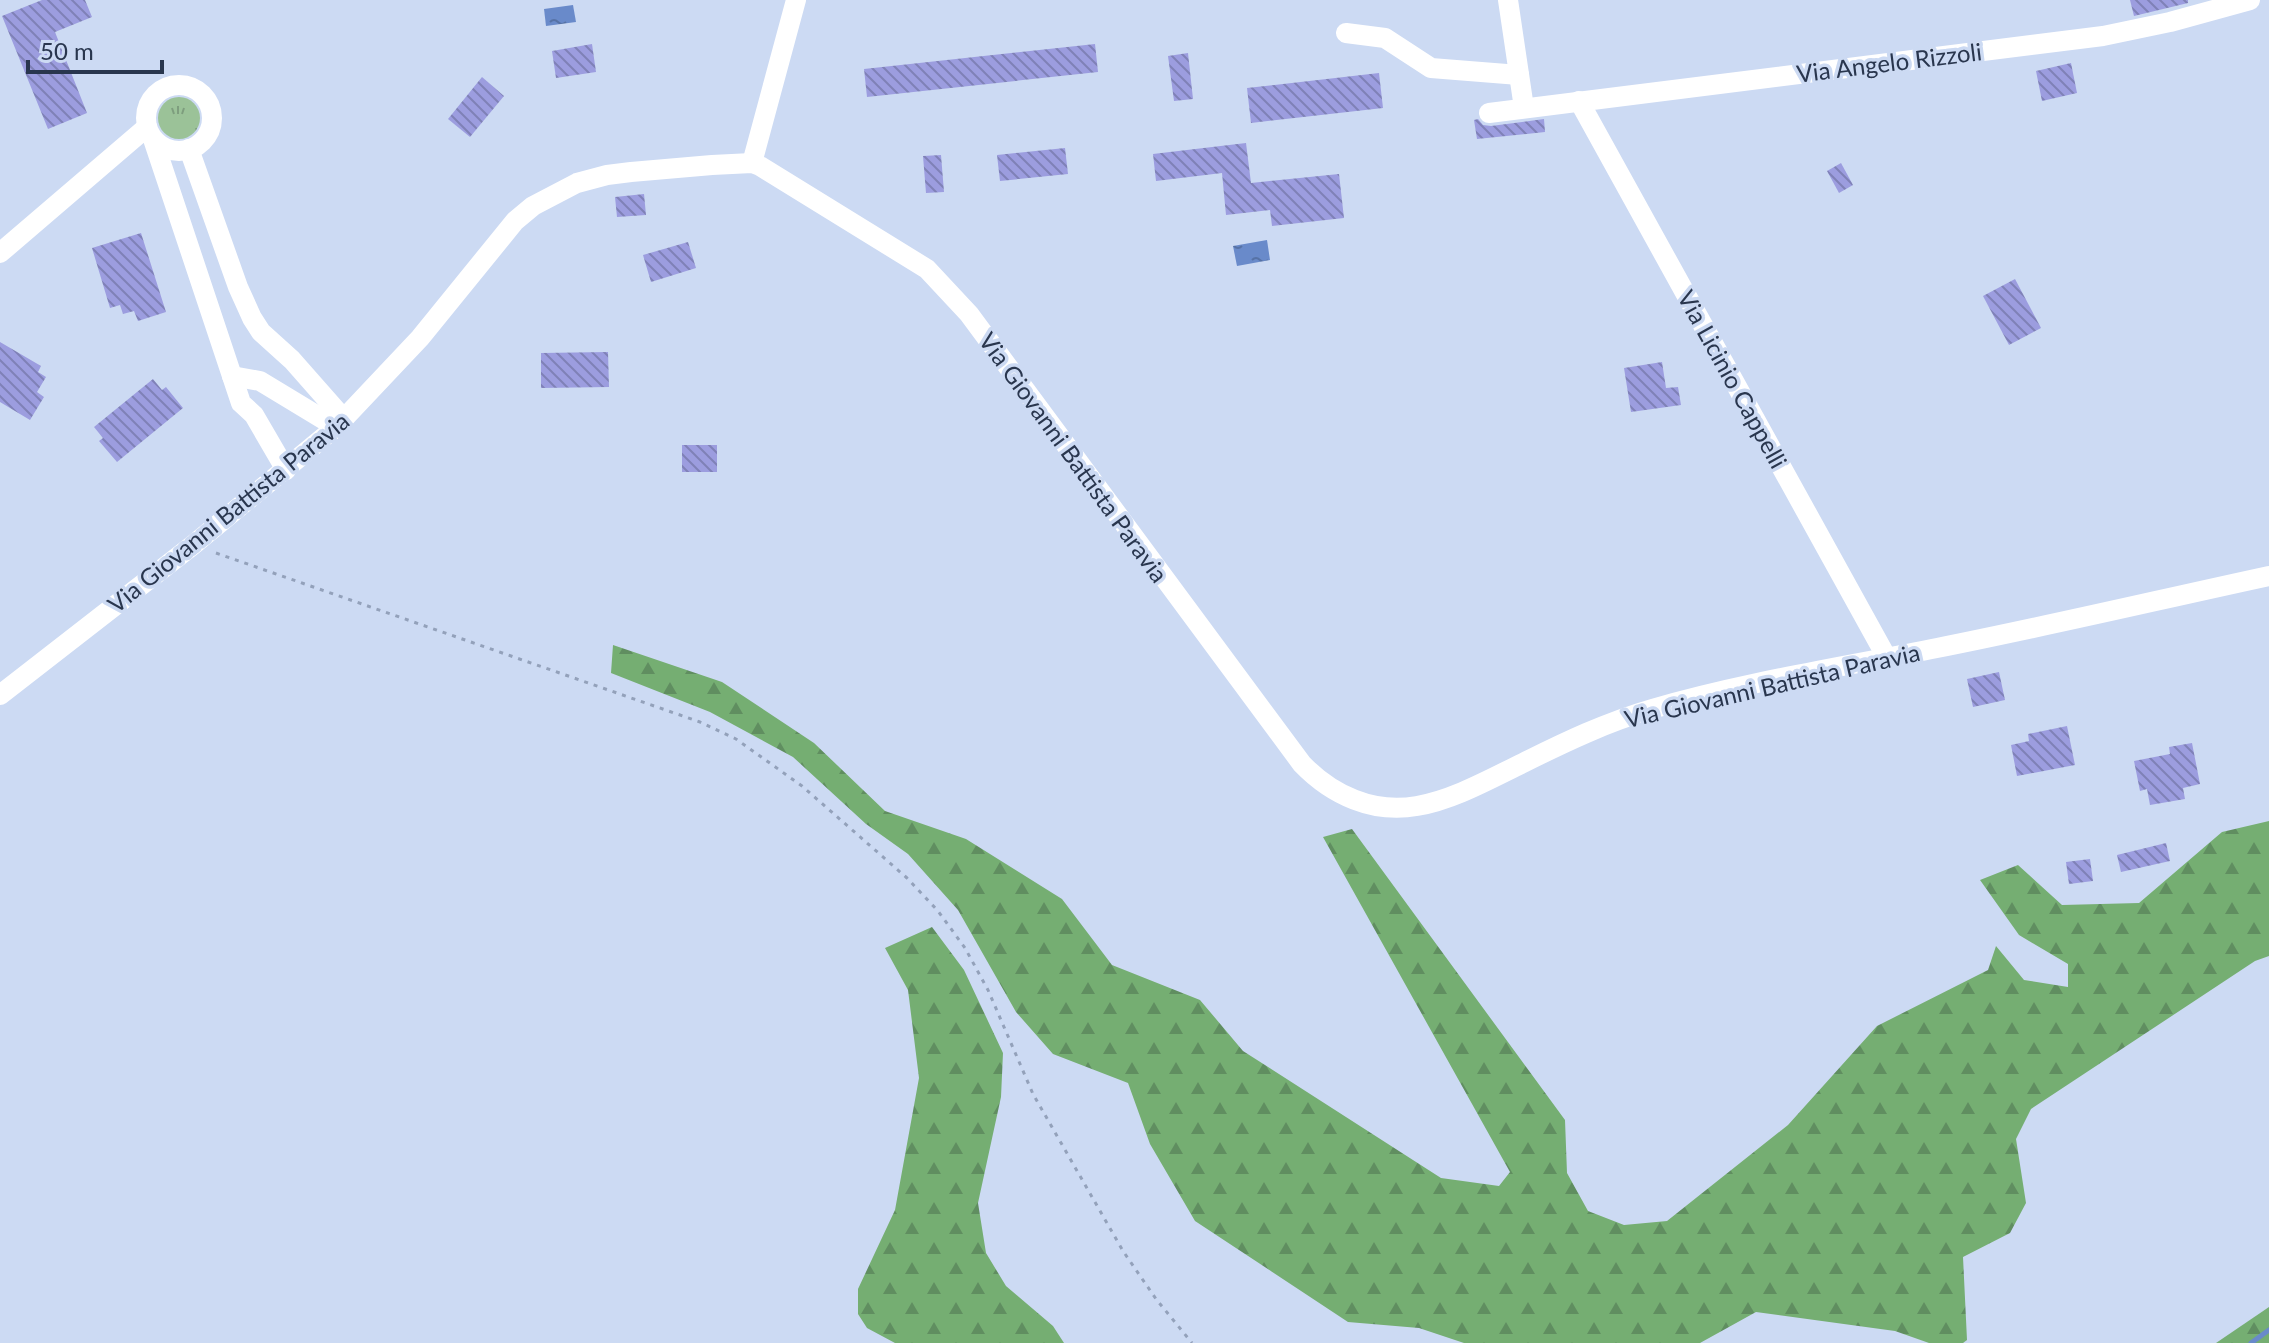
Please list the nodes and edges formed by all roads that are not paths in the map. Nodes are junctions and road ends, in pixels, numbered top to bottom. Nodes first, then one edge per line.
1 (796, 0) edge
2 (1508, 0) edge
3 (2250, 0) edge
4 (1346, 33) dead end
5 (1519, 75) junction
6 (1579, 101) junction
7 (1524, 108) junction
8 (1489, 113) dead end
9 (150, 133) junction
10 (189, 149) junction
11 (752, 163) junction
12 (0, 253) edge
13 (232, 376) junction
14 (340, 423) junction
15 (286, 470) junction
16 (2269, 576) edge
17 (1887, 658) junction
18 (0, 695) edge

1 - 11 street
2 - 5 street
3 - 6 street, Via Angelo Rizzoli
4 - 5 street
5 - 7 street
6 - 7 street, Via Angelo Rizzoli
6 - 17 street, Via Licinio Cappelli
7 - 8 street, Via Angelo Rizzoli
9 - 10 street
9 - 10 street
9 - 12 street
9 - 13 street
10 - 14 street
11 - 14 street, Via Giovanni Battista Paravia
11 - 17 street, Via Giovanni Battista Paravia
13 - 14 street
13 - 15 street
14 - 15 street, Via Giovanni Battista Paravia
15 - 18 street, Via Giovanni Battista Paravia
16 - 17 street, Via Giovanni Battista Paravia

